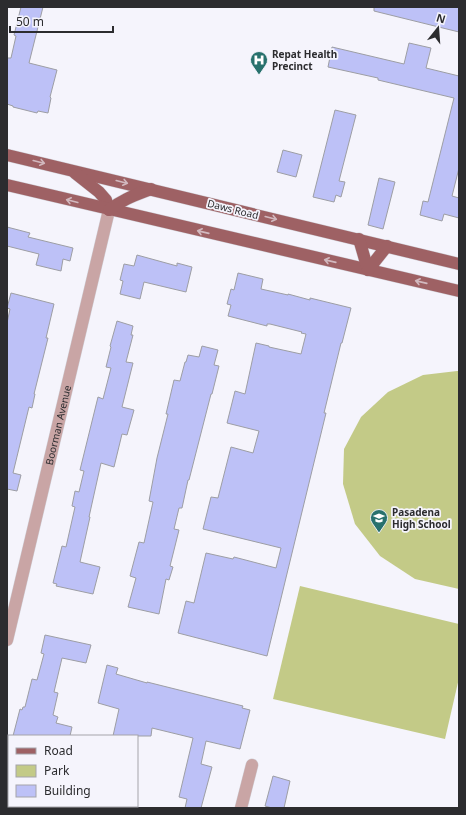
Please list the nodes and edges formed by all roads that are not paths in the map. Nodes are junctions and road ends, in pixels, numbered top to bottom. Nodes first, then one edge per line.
1 (7, 155) edge
2 (71, 170) junction
3 (7, 185) edge
4 (151, 189) junction
5 (110, 210) junction
6 (359, 239) junction
7 (387, 246) junction
8 (459, 264) edge
9 (368, 270) junction
10 (459, 291) edge
11 (12, 596) edge
12 (7, 640) edge
13 (252, 765) dead end
14 (242, 808) edge

1 -> 2 main road, Daws Road
2 -> 4 main road, Daws Road
2 - 5 main road
5 -> 3 main road
4 - 5 main road
4 -> 6 main road, Daws Road
9 -> 5 main road
5 - 11 street, Boorman Avenue
6 - 7 main road, Daws Road
6 - 9 main road
7 - 8 main road, Daws Road
7 - 9 main road
10 -> 9 main road
11 - 12 street, Boorman Avenue
13 - 14 street

